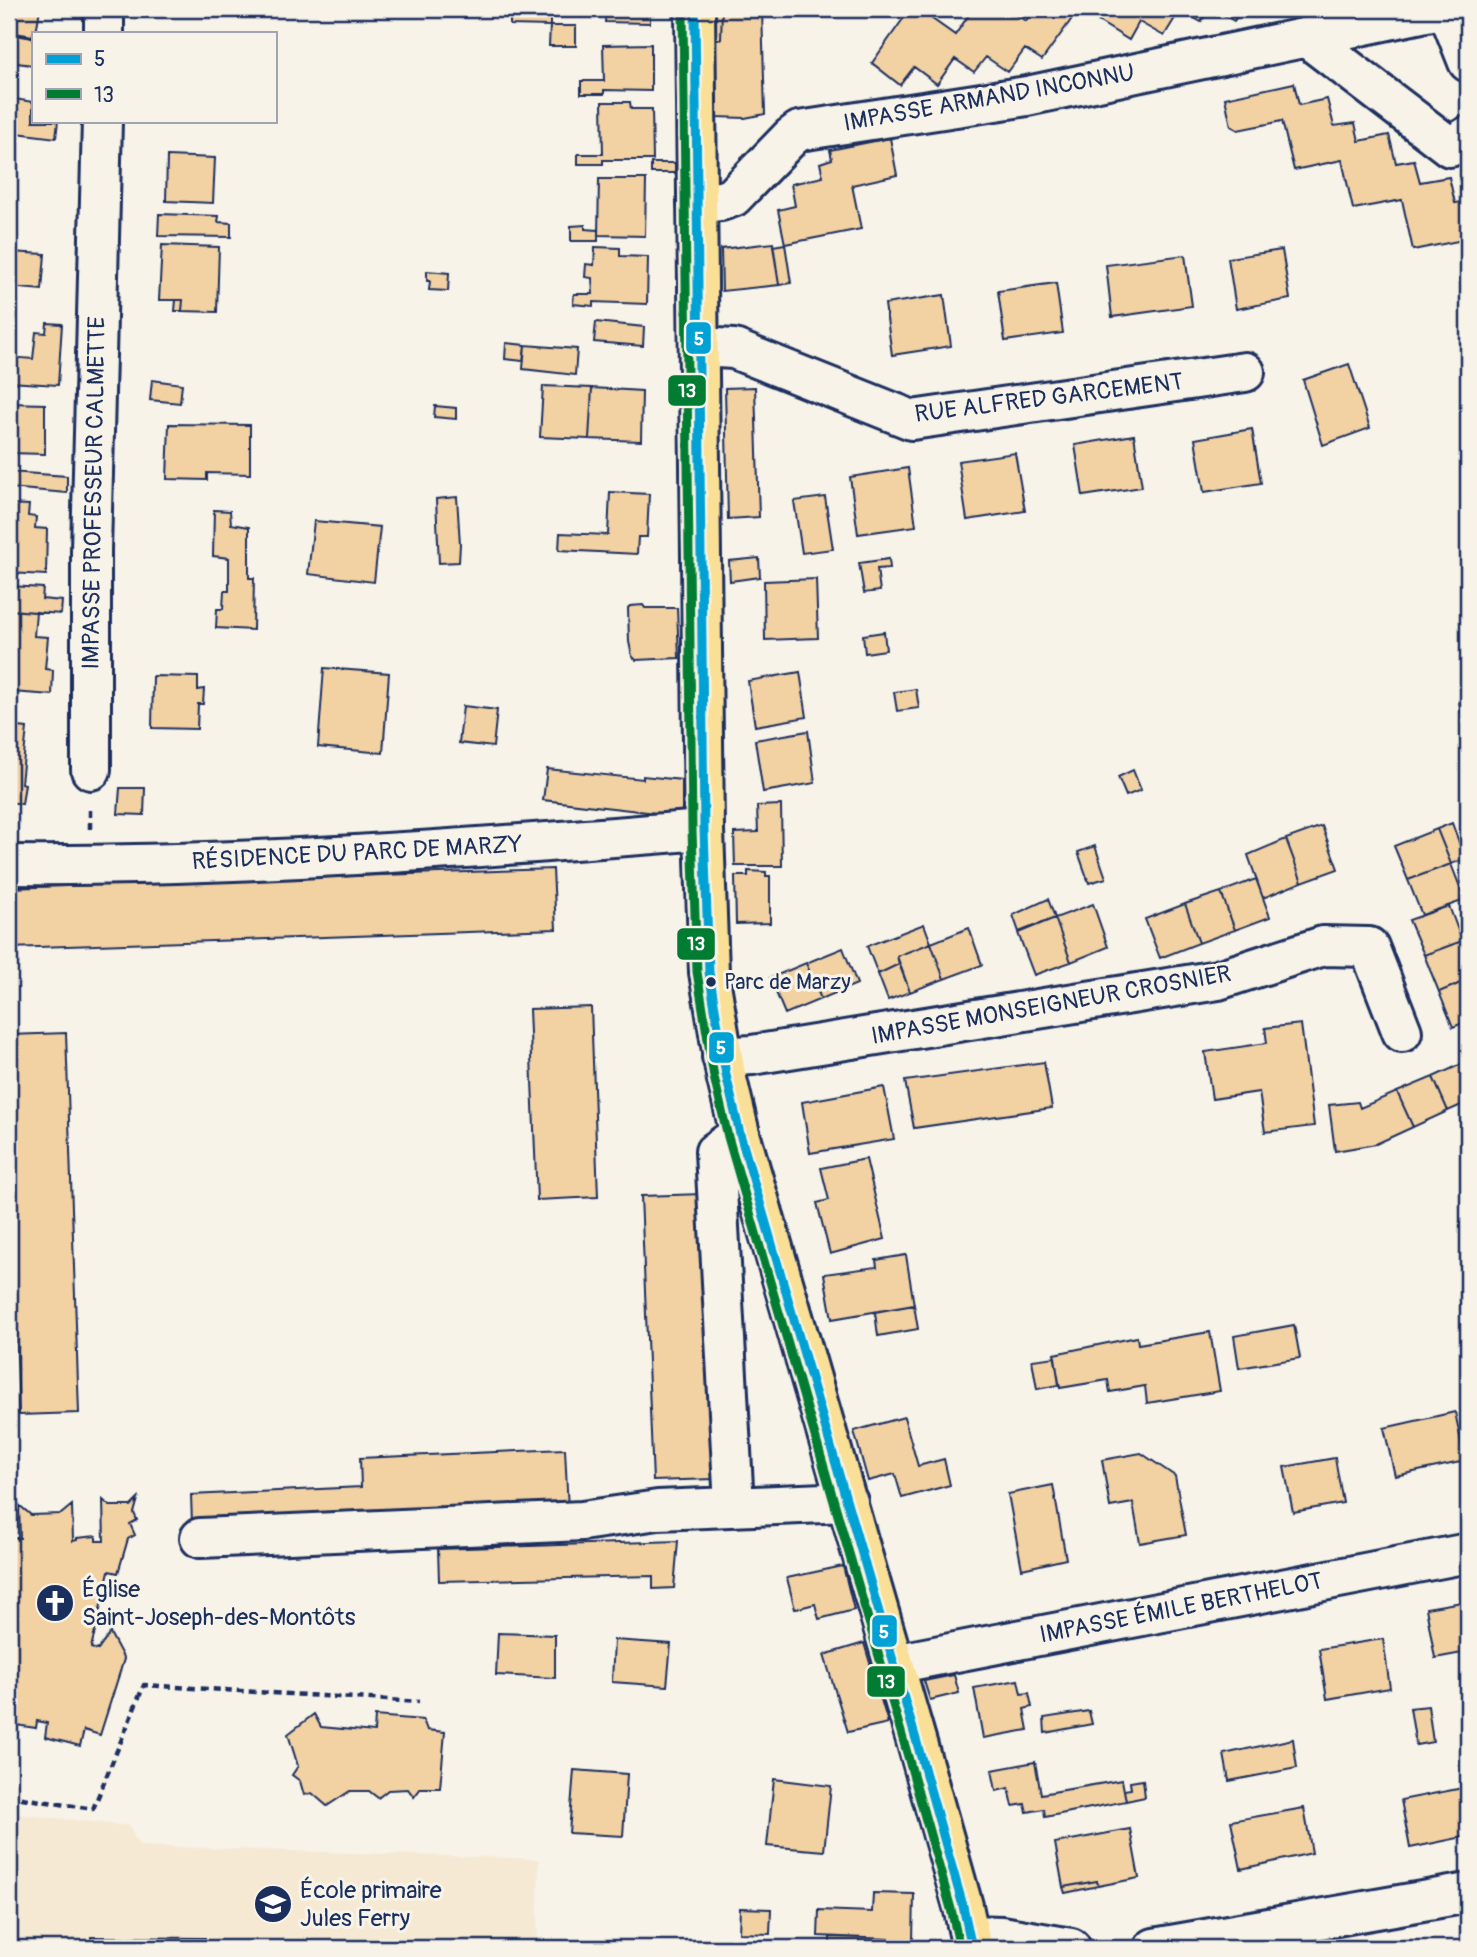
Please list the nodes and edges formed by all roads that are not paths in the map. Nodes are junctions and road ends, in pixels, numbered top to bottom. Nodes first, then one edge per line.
1 (104, 9) edge
2 (695, 9) edge
3 (1441, 9) edge
4 (1447, 9) edge
5 (104, 32) edge
6 (1306, 37) junction
7 (1468, 62) edge
8 (102, 122) edge
9 (1468, 136) edge
10 (697, 203) junction
11 (699, 347) junction
12 (1245, 372) dead end
13 (91, 770) road end
14 (704, 830) junction
15 (9, 865) edge
16 (1402, 1032) dead end
17 (723, 1057) junction
18 (740, 1134) junction
19 (848, 1502) junction
20 (734, 1506) junction
21 (200, 1538) dead end
22 (1468, 1552) edge
23 (894, 1664) junction
24 (1468, 1893) edge
25 (971, 1942) edge
26 (1071, 1948) edge
27 (1154, 1948) edge

1 - 5 street
2 - 10 main road
3 - 6 street, IMPASSE ARMAND INCONNU
4 - 7 street
6 - 9 street
6 - 10 street, IMPASSE ARMAND INCONNU
8 - 13 street, IMPASSE PROFESSEUR CALMETTE
10 - 11 main road
11 - 12 street, RUE ALFRED GARCEMENT
11 - 14 main road
14 - 15 street, RÉSIDENCE DU PARC DE MARZY
14 - 17 main road
16 - 17 street, IMPASSE MONSEIGNEUR CROSNIER
17 - 18 main road
18 - 19 main road
18 - 20 street
19 - 20 street
19 - 23 main road
20 - 21 street
22 - 23 street, IMPASSE ÉMILE BERTHELOT
23 - 25 main road
24 - 27 street
25 - 26 street

